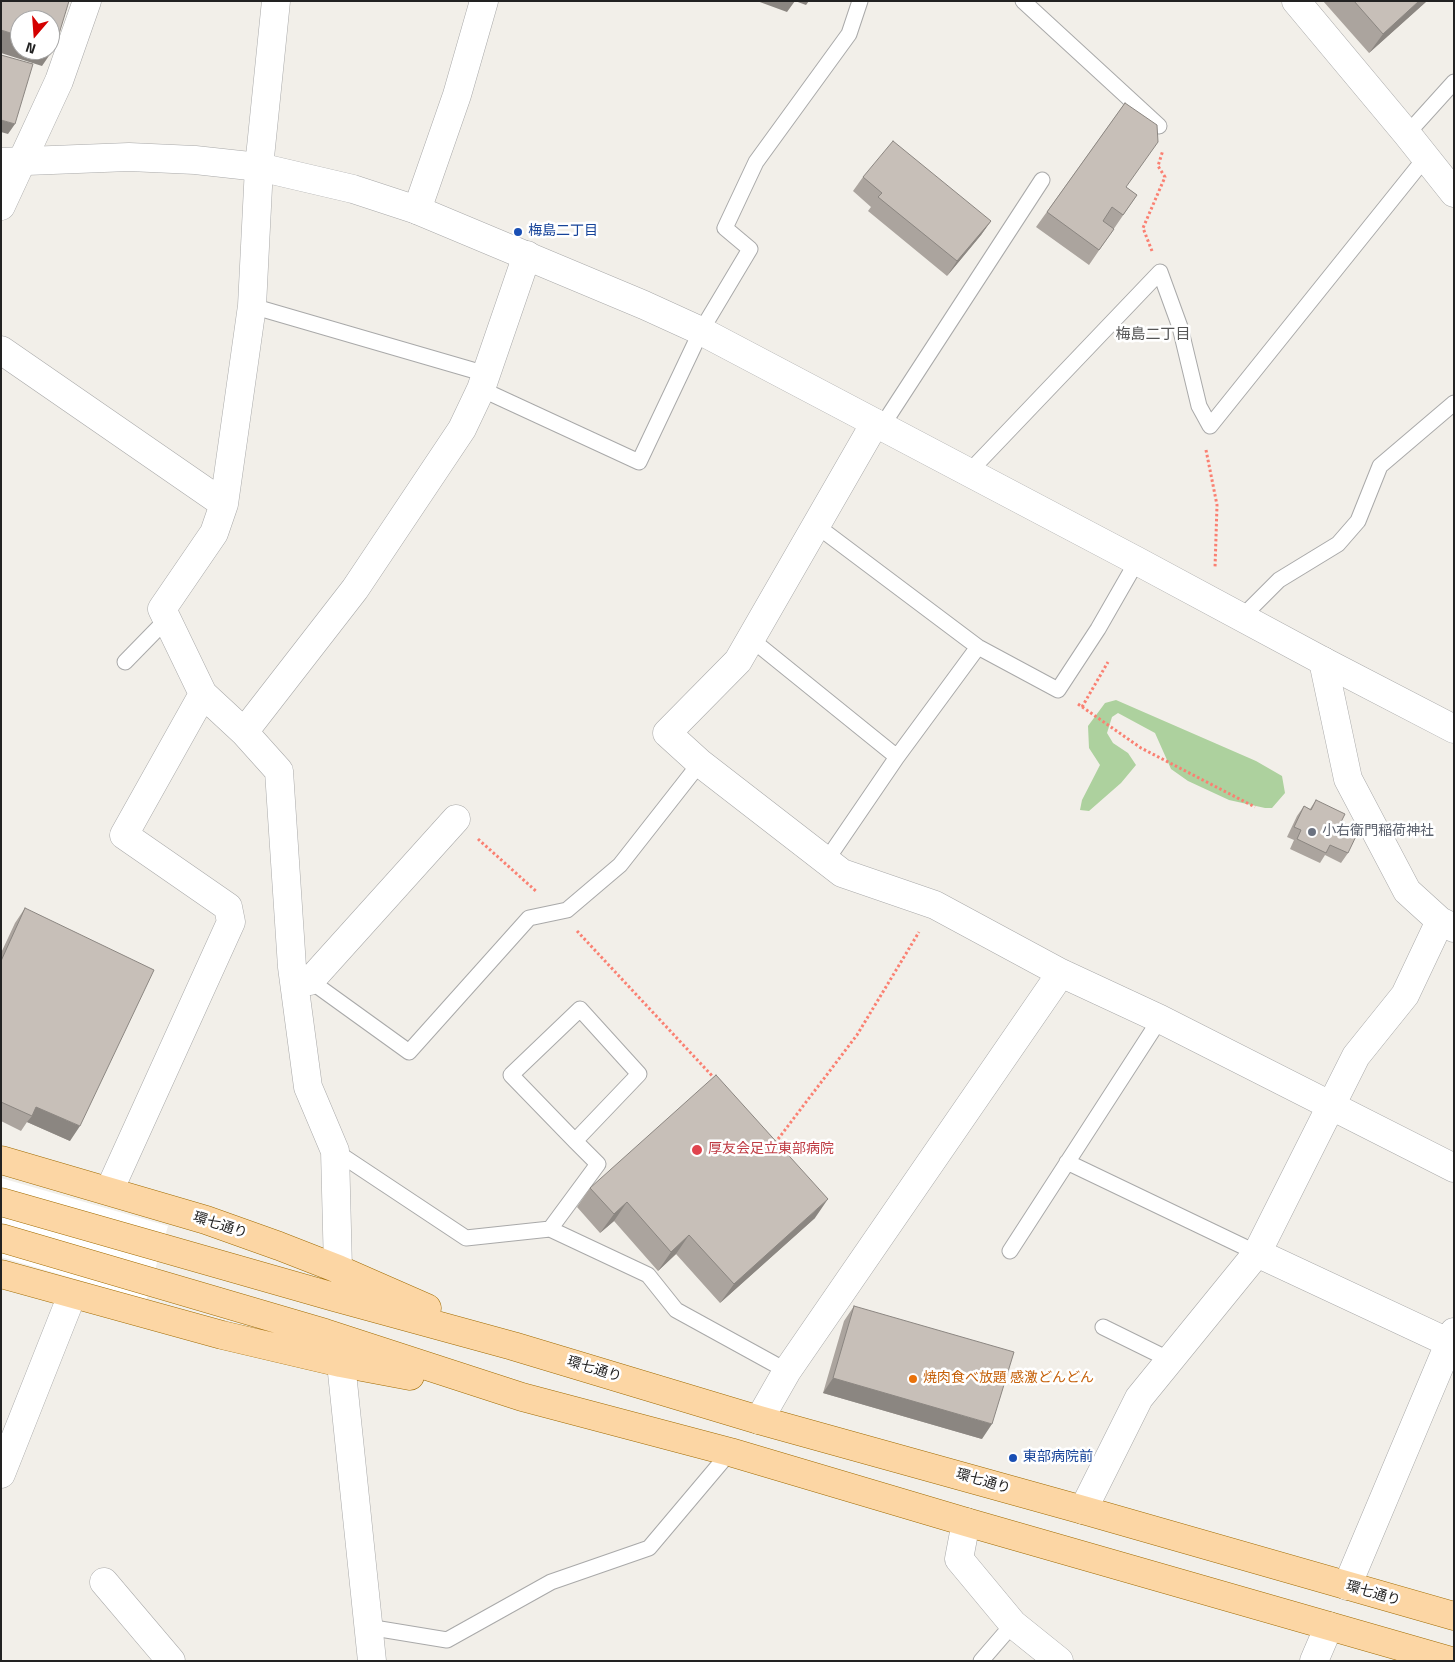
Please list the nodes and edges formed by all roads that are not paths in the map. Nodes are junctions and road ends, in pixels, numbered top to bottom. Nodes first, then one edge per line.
1 (86, 1) edge
2 (276, 1) edge
3 (484, 1) edge
4 (860, 1) edge
5 (1023, 1) edge
6 (1296, 1) edge
7 (1454, 82) edge
8 (1159, 126) edge
9 (1407, 134) junction
10 (1426, 157) junction
11 (12, 161) edge
12 (259, 167) junction
13 (1042, 180) dead end
14 (1454, 192) edge
15 (1, 206) edge
16 (417, 210) junction
17 (527, 255) junction
18 (252, 306) junction
19 (701, 331) junction
20 (1, 350) edge
21 (483, 382) junction
22 (1454, 403) edge
23 (879, 424) junction
24 (969, 472) junction
25 (224, 504) junction
26 (817, 526) junction
27 (1137, 561) junction
28 (1242, 618) junction
29 (167, 619) junction
30 (752, 639) junction
31 (978, 647) junction
32 (1323, 661) junction
33 (124, 662) dead end
34 (203, 694) junction
35 (1454, 729) edge
36 (244, 732) junction
37 (897, 757) junction
38 (700, 763) junction
39 (456, 819) road end
40 (826, 861) junction
41 (1447, 925) edge
42 (1061, 973) junction
43 (301, 974) junction
44 (1160, 1018) junction
45 (1332, 1107) junction
46 (575, 1140) junction
47 (335, 1151) junction
48 (1, 1160) edge
49 (1067, 1162) junction
50 (1454, 1168) edge
51 (109, 1191) junction
52 (1, 1202) edge
53 (550, 1229) junction
54 (1, 1238) edge
55 (1010, 1251) dead end
56 (1258, 1253) junction
57 (338, 1269) junction
58 (1, 1274) edge
59 (72, 1295) junction
60 (1103, 1327) dead end
61 (1452, 1340) edge
62 (514, 1346) junction
63 (1170, 1360) junction
64 (341, 1363) junction
65 (787, 1371) junction
66 (522, 1397) junction
67 (759, 1420) junction
68 (730, 1452) junction
69 (1, 1474) edge
70 (1083, 1510) junction
71 (966, 1522) junction
72 (104, 1582) dead end
73 (1347, 1586) junction
74 (1454, 1616) edge
75 (1013, 1624) junction
76 (1329, 1626) junction
77 (368, 1627) junction
78 (171, 1661) edge
79 (372, 1661) edge
80 (981, 1661) edge
81 (1059, 1661) edge
82 (1314, 1661) edge
83 (1451, 1661) edge

1 - 11 street
2 - 12 street
3 - 16 street
4 - 19 lane
5 - 8 lane
6 - 9 street
7 - 9 lane
9 - 10 street
10 - 14 street
10 - 24 lane
11 - 12 street
11 - 15 street
12 - 16 street
12 - 18 street
13 - 23 lane
16 - 17 street
17 - 19 street
17 - 21 street
18 - 21 lane
18 - 25 street
19 - 21 lane
19 - 23 street
20 - 25 street
21 - 36 street
22 - 28 lane
23 - 24 street
23 - 26 street
24 - 27 street
25 - 29 street
26 - 30 street
26 - 31 lane
27 - 28 street
27 - 31 lane
28 - 32 street
29 - 33 lane
29 - 34 street
30 - 37 lane
30 - 38 street
31 - 37 lane
32 - 35 street
32 - 41 street
34 - 36 street
34 - 51 street
36 - 43 street
37 - 40 lane
38 - 40 street
38 - 43 lane
39 - 43 street
40 - 42 street
41 - 45 street
42 - 44 street
42 - 65 street
43 - 47 street
44 - 45 street
44 - 49 lane
45 - 50 street
45 - 56 street
46 - 46 lane
46 - 53 lane
47 - 53 lane
47 - 57 street
48 - 51 main road, 環七通り
49 - 55 lane
49 - 56 lane
51 - 57 main road, 環七通り
52 - 62 main road, 環七通り
53 - 65 lane
54 - 66 main road
56 - 61 street
56 - 63 street
57 - 62 main road, 環七通り
58 - 59 main road
59 - 64 main road
59 - 69 street
60 - 63 lane
61 - 73 street
62 - 67 main road, 環七通り
63 - 70 street
64 - 66 main road
64 - 77 street
65 - 67 street
66 - 68 main road
67 - 70 main road, 環七通り
68 - 71 main road
68 - 77 lane
70 - 73 main road, 環七通り
71 - 75 street
71 - 76 main road
72 - 78 street
73 - 74 main road, 環七通り
75 - 80 lane
75 - 81 street
76 - 82 street
76 - 83 main road
77 - 79 street

